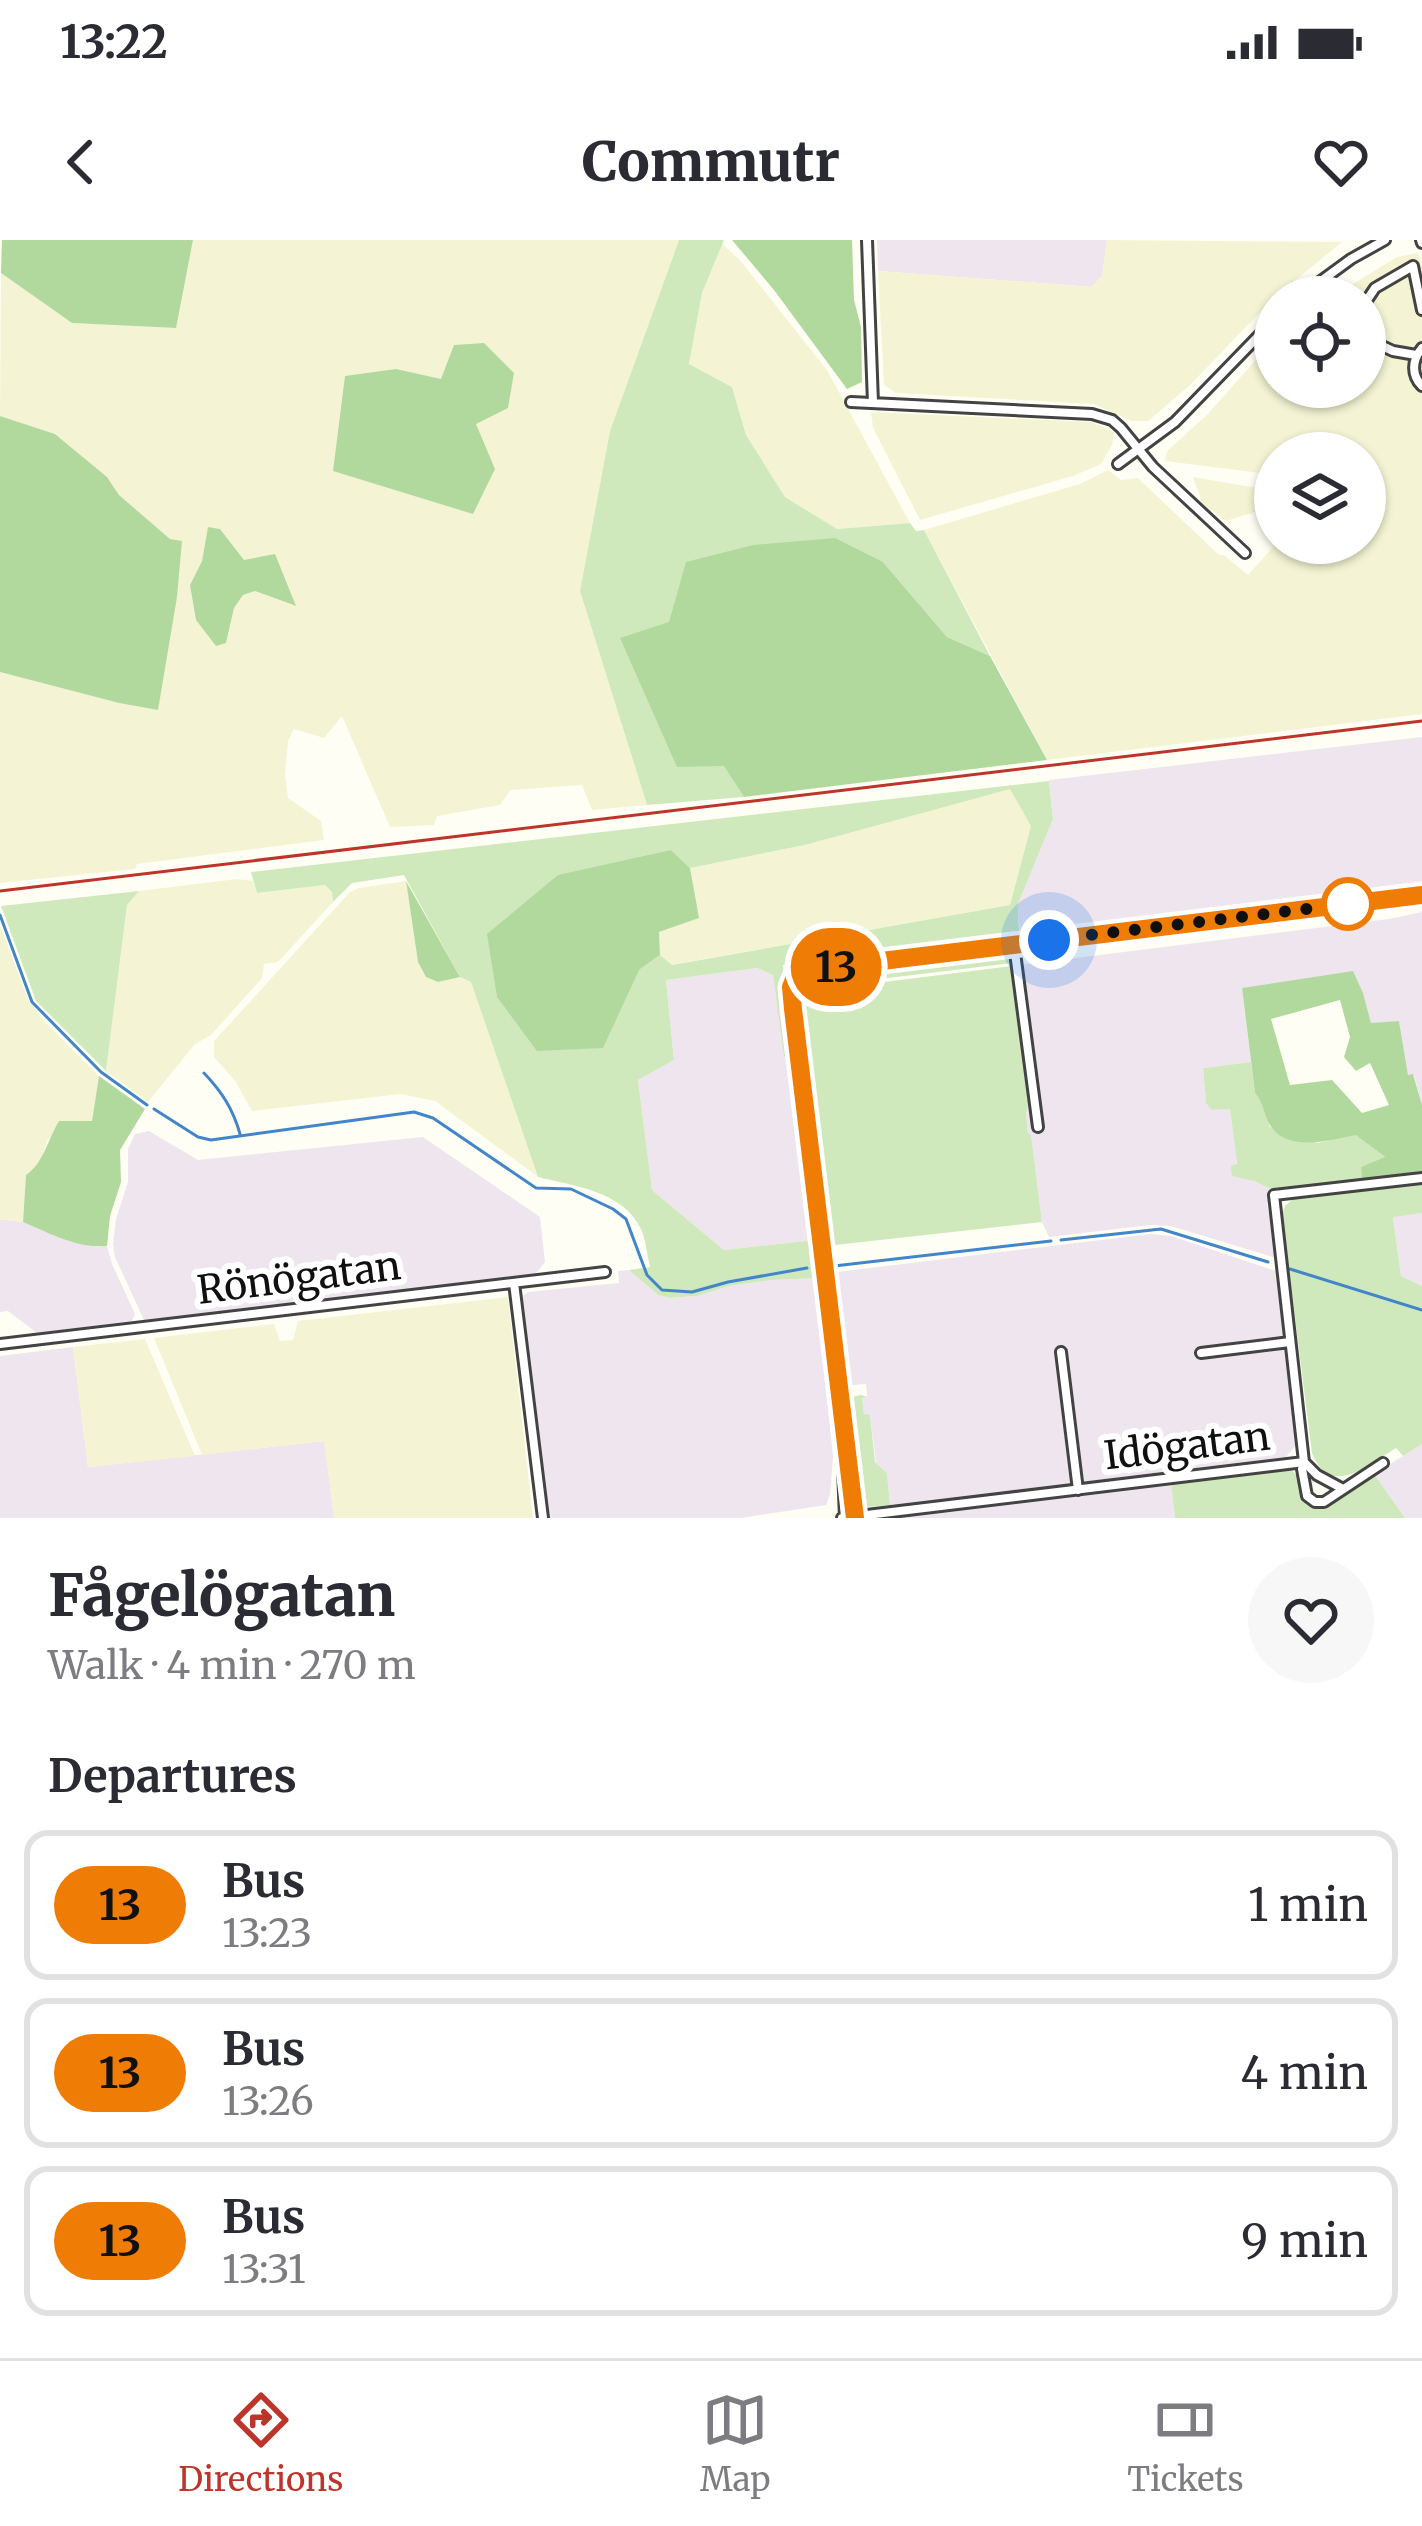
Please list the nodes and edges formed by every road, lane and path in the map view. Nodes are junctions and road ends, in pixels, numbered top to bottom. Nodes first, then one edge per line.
1 (867, 240) edge
2 (1384, 240) edge
3 (1325, 276) edge
4 (1386, 282) edge
5 (1422, 310) edge
6 (1254, 341) edge
7 (1386, 347) edge
8 (1419, 351) edge
9 (1422, 386) edge
10 (850, 402) dead end
11 (873, 403) junction
12 (1139, 450) junction
13 (1118, 464) dead end
14 (1245, 553) dead end
15 (1422, 895) edge
16 (1015, 945) junction
17 (1038, 1127) dead end
18 (1422, 1178) edge
19 (605, 1272) dead end
20 (514, 1283) junction
21 (1290, 1342) junction
22 (0, 1344) edge
23 (1061, 1352) dead end
24 (1201, 1353) dead end
25 (842, 1425) junction
26 (1304, 1462) junction
27 (1383, 1463) dead end
28 (1343, 1489) junction
29 (1078, 1490) junction
30 (855, 1517) edge
31 (543, 1518) edge
32 (844, 1518) edge

1 - 11 street
2 - 3 street
4 - 5 street
6 - 12 street
7 - 8 street
8 - 9 street
10 - 11 street
11 - 12 street
12 - 13 street
12 - 14 street
15 - 16 street
16 - 17 street
16 - 25 street
18 - 21 street
19 - 20 street, Rönögatan
20 - 22 street, Rönögatan
20 - 31 street
21 - 24 street
21 - 26 street
23 - 29 street, Idögatan
25 - 30 street
25 - 32 street
26 - 28 street
26 - 28 street
26 - 29 street, Idögatan
27 - 28 street
29 - 30 street, Idögatan
30 - 32 street, Idögatan

